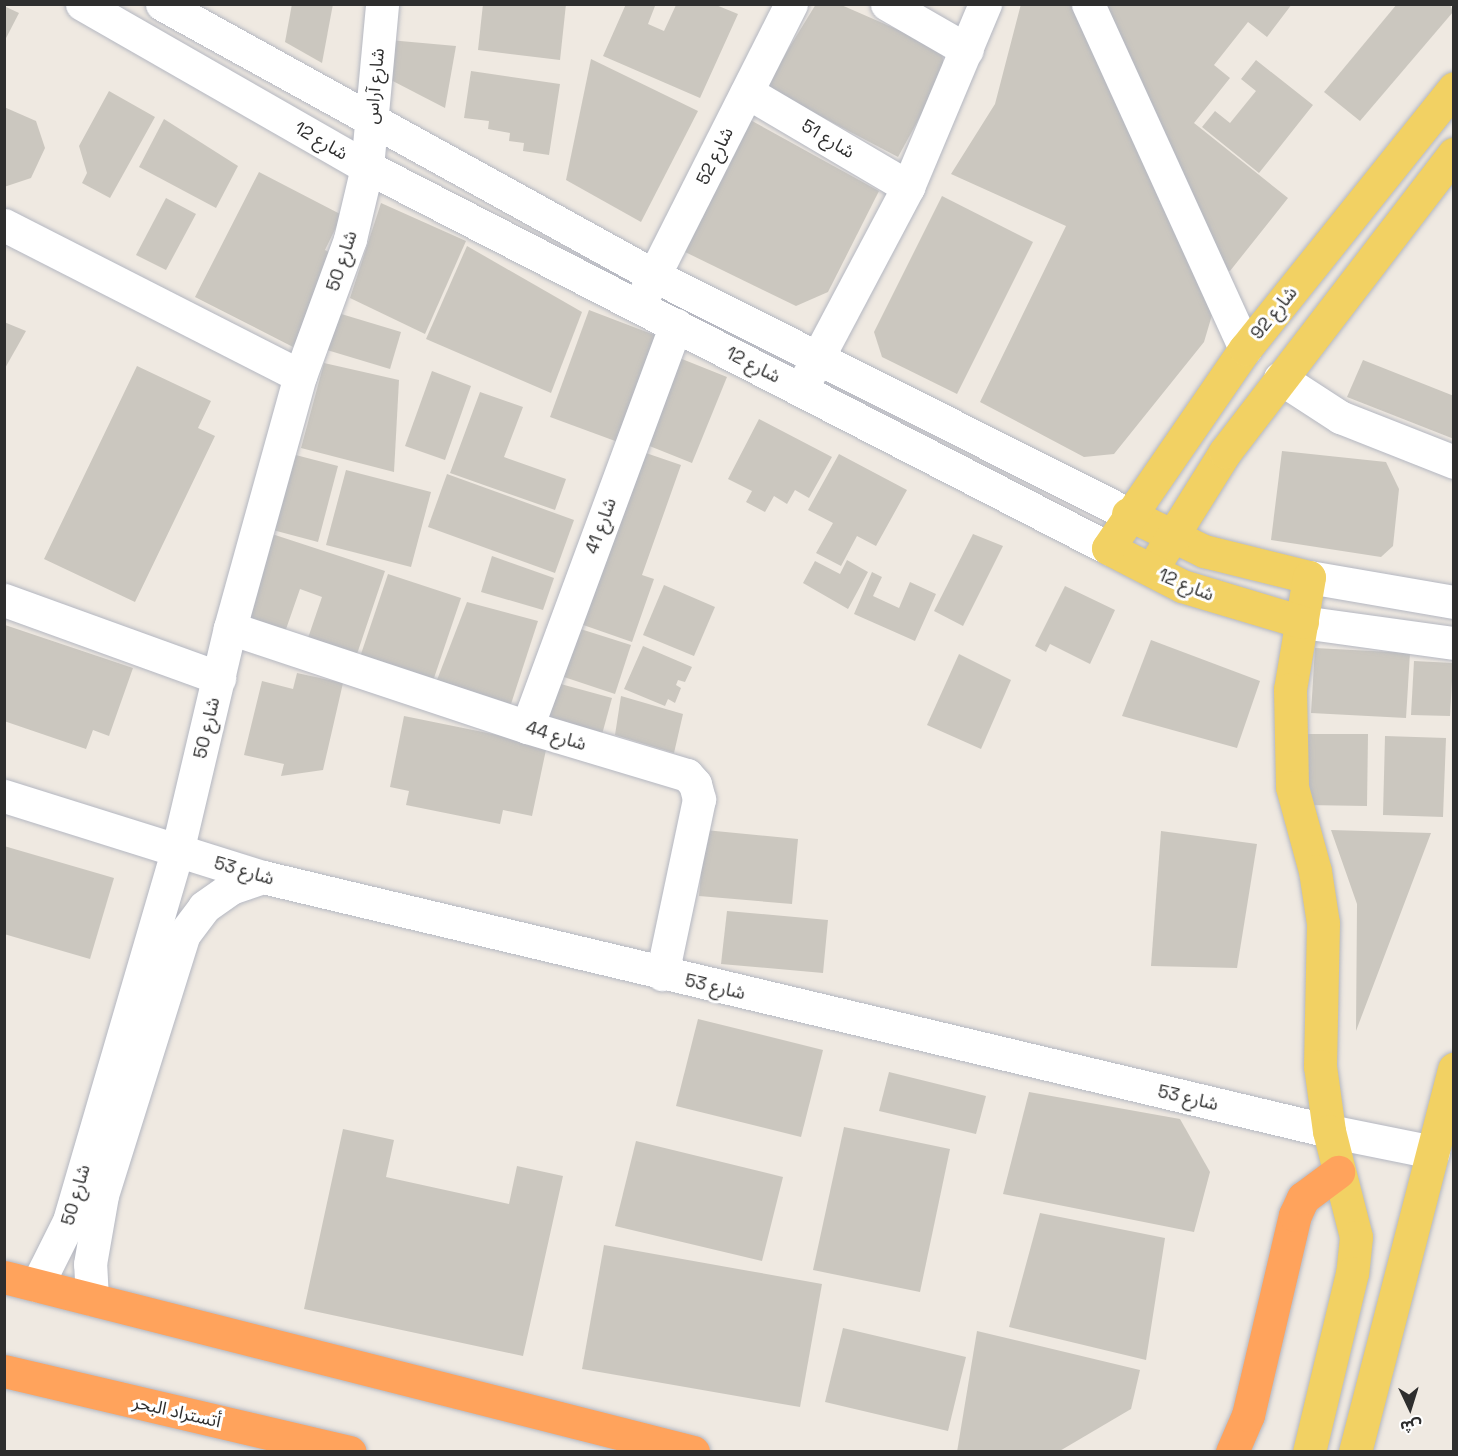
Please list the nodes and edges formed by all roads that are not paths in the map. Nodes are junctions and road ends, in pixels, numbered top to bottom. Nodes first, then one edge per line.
1 (82, 4) edge
2 (162, 4) edge
3 (382, 4) edge
4 (791, 4) edge
5 (887, 4) edge
6 (985, 4) edge
7 (1088, 4) edge
8 (967, 50) junction
9 (1454, 88) edge
10 (747, 92) junction
11 (372, 121) junction
12 (1454, 154) edge
13 (367, 167) junction
14 (908, 187) junction
15 (4, 225) edge
16 (655, 276) junction
17 (637, 306) junction
18 (676, 325) junction
19 (1245, 349) junction
20 (817, 358) junction
21 (300, 376) junction
22 (1280, 378) junction
23 (801, 390) junction
24 (1454, 462) edge
25 (1128, 514) junction
26 (1171, 536) junction
27 (1108, 548) junction
28 (1152, 571) junction
29 (1309, 577) junction
30 (4, 600) edge
31 (1454, 602) edge
32 (1302, 622) junction
33 (230, 628) junction
34 (1454, 643) edge
35 (219, 678) junction
36 (527, 727) junction
37 (4, 796) edge
38 (177, 852) junction
39 (263, 877) junction
40 (662, 974) junction
41 (137, 1036) junction
42 (1454, 1069) edge
43 (1329, 1131) junction
44 (1433, 1152) junction
45 (1338, 1172) junction
46 (4, 1278) edge
47 (38, 1285) junction
48 (92, 1299) junction
49 (4, 1371) edge
50 (350, 1452) edge
51 (693, 1452) edge
52 (1232, 1452) edge
53 (1309, 1452) edge
54 (1355, 1452) edge

1 - 13 street, شارع 12
2 - 11 street, شارع 12
3 - 11 street, شارع آراس
4 - 10 street, شارع 52
5 - 8 street
6 - 8 street
7 - 19 street
8 - 14 street
9 - 19 main road, شارع 92
10 - 14 street, شارع 51
10 - 16 street, شارع 52
11 - 13 street, شارع آراس
11 - 16 street, شارع 12
12 - 22 main road
13 - 17 street, شارع 12
13 - 21 street, شارع 50
14 - 20 street
15 - 21 street
16 - 17 street, شارع 52
16 - 20 street, شارع 12
17 - 18 street, شارع 12
18 - 23 street, شارع 12
18 - 36 street, شارع 41
19 - 25 main road, شارع 92
20 - 23 street
20 - 25 street, شارع 12
21 - 33 street, شارع 50
22 - 24 street
22 - 26 main road
23 - 27 street, شارع 12
25 - 26 main road, شارع 12
25 - 27 main road, شارع 92
26 - 28 main road
26 - 29 main road, شارع 12
27 - 28 main road, شارع 12
28 - 32 main road, شارع 12
29 - 31 street, شارع 12
29 - 32 main road
30 - 35 street
32 - 34 street, شارع 12
32 - 43 main road
33 - 35 street, شارع 50
33 - 36 street, شارع 44
35 - 38 street, شارع 50
36 - 40 street, شارع 44
37 - 38 street, شارع 53
38 - 39 street, شارع 53
38 - 41 street, شارع 50
39 - 40 street, شارع 53
39 - 41 street
40 - 43 street, شارع 53
41 - 47 street, شارع 50
41 - 48 street
42 - 44 main road
43 - 44 street, شارع 53
43 - 45 main road
44 - 54 main road
45 - 52 highway
45 - 53 main road
46 - 47 highway
47 - 48 highway
48 - 51 highway
49 - 50 highway, أتستراد البحر

